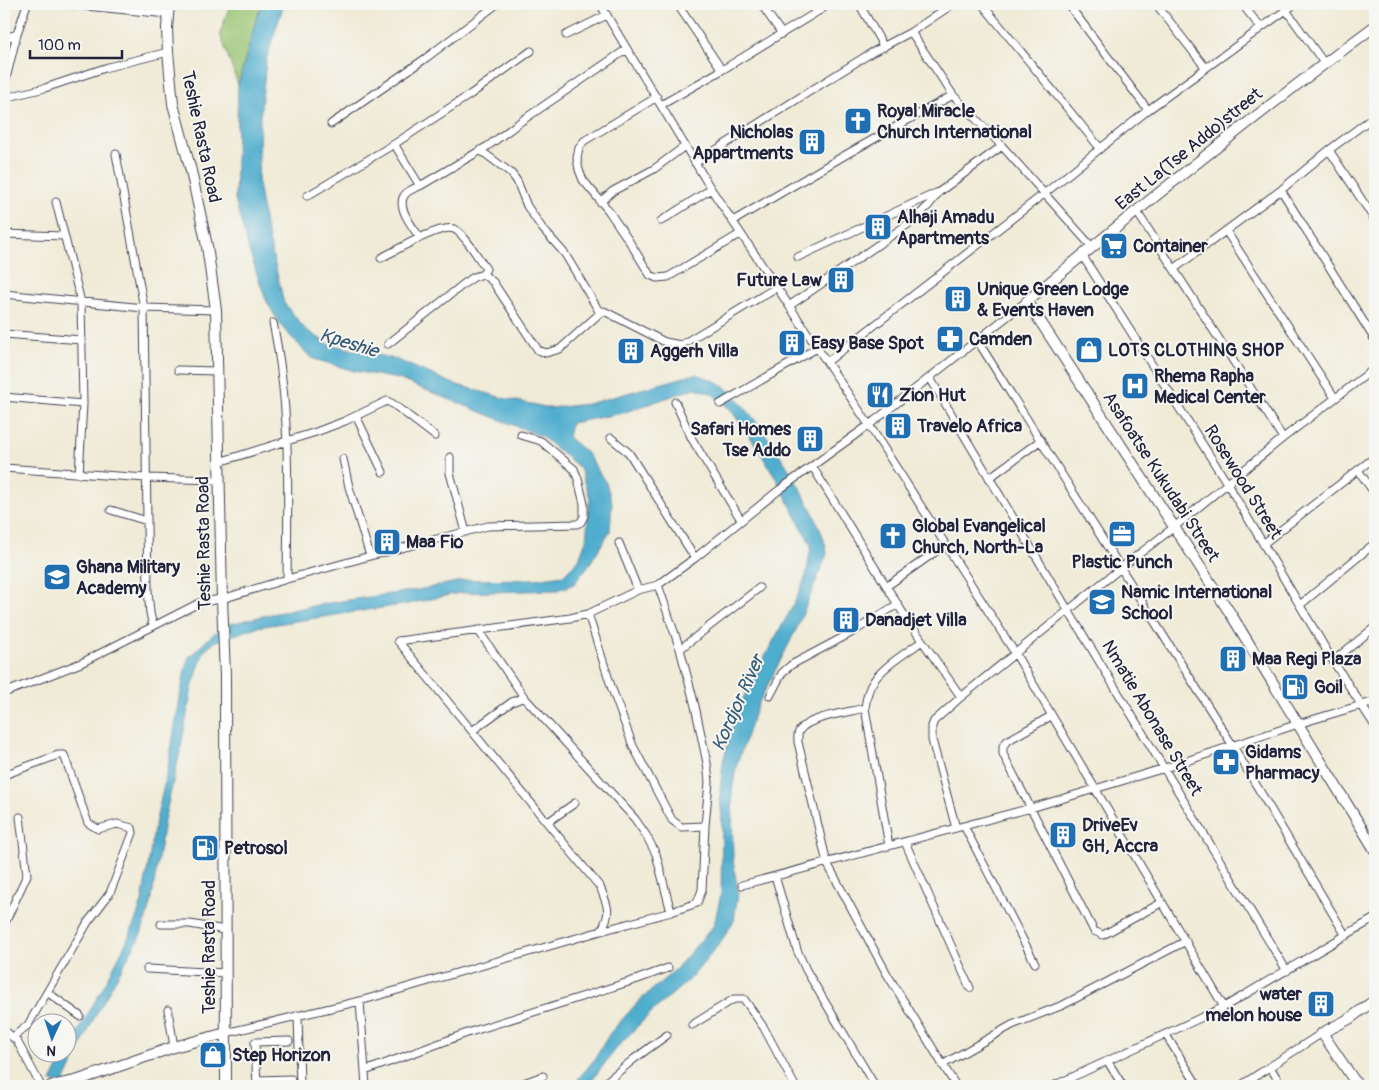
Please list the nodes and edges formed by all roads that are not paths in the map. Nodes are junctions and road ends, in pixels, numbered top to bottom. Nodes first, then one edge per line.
1 (27, 4) edge
2 (65, 4) edge
3 (497, 4) edge
4 (600, 4) edge
5 (677, 4) edge
6 (761, 4) edge
7 (830, 4) edge
8 (859, 4) edge
9 (953, 4) edge
10 (982, 4) edge
11 (1068, 4) edge
12 (1156, 4) edge
13 (1242, 4) edge
14 (1295, 4) edge
15 (168, 9) edge
16 (1286, 10) junction
17 (607, 15) junction
18 (1375, 26) edge
19 (1262, 28) junction
20 (911, 32) junction
21 (17, 34) junction
22 (782, 34) junction
23 (566, 35) dead end
24 (4, 38) edge
25 (884, 47) junction
26 (628, 49) junction
27 (531, 51) dead end
28 (168, 52) junction
29 (1324, 63) junction
30 (1205, 67) junction
31 (722, 70) junction
32 (4, 87) edge
33 (952, 95) junction
34 (656, 97) junction
35 (4, 98) edge
36 (661, 105) junction
37 (1148, 110) junction
38 (1375, 116) edge
39 (331, 124) dead end
40 (396, 142) junction
41 (684, 146) junction
42 (1002, 146) junction
43 (1100, 148) junction
44 (480, 150) junction
45 (1329, 150) junction
46 (116, 154) dead end
47 (695, 163) junction
48 (420, 186) junction
49 (711, 189) junction
50 (1281, 190) junction
51 (939, 192) junction
52 (1046, 193) junction
53 (307, 196) dead end
54 (56, 202) dead end
55 (600, 202) junction
56 (1137, 212) junction
57 (1375, 220) edge
58 (661, 221) dead end
59 (733, 222) junction
60 (1226, 231) junction
61 (4, 234) edge
62 (740, 234) junction
63 (64, 236) junction
64 (420, 238) junction
65 (1092, 247) junction
66 (1082, 255) junction
67 (798, 257) dead end
68 (381, 258) dead end
69 (1174, 269) junction
70 (483, 274) junction
71 (778, 287) junction
72 (4, 294) edge
73 (1027, 301) junction
74 (81, 302) junction
75 (789, 306) junction
76 (144, 308) junction
77 (216, 310) junction
78 (600, 313) junction
79 (273, 323) dead end
80 (4, 334) edge
81 (82, 340) junction
82 (977, 340) junction
83 (1375, 340) edge
84 (388, 344) dead end
85 (817, 348) junction
86 (826, 362) junction
87 (1375, 368) edge
88 (178, 370) dead end
89 (217, 371) junction
90 (930, 378) junction
91 (4, 398) edge
92 (1335, 398) junction
93 (675, 402) dead end
94 (83, 404) junction
95 (720, 404) dead end
96 (356, 416) junction
97 (869, 425) junction
98 (521, 435) dead end
99 (434, 436) dead end
100 (612, 438) dead end
101 (1283, 438) junction
102 (1041, 440) junction
103 (288, 441) junction
104 (450, 457) dead end
105 (1375, 457) edge
106 (343, 460) dead end
107 (219, 462) junction
108 (812, 466) junction
109 (4, 468) edge
110 (1358, 470) junction
111 (383, 472) dead end
112 (78, 474) junction
113 (146, 478) junction
114 (989, 478) junction
115 (219, 480) junction
116 (1226, 483) junction
117 (1375, 494) edge
118 (111, 510) dead end
119 (741, 520) junction
120 (148, 521) junction
121 (1174, 528) junction
122 (466, 532) junction
123 (618, 543) dead end
124 (1375, 543) edge
125 (945, 544) junction
126 (1263, 544) junction
127 (370, 556) junction
128 (694, 558) junction
129 (1122, 567) junction
130 (286, 578) junction
131 (658, 584) junction
132 (887, 586) junction
133 (759, 588) dead end
134 (638, 590) junction
135 (222, 599) junction
136 (898, 604) junction
137 (1300, 605) junction
138 (1068, 610) junction
139 (588, 614) junction
140 (153, 626) junction
141 (1375, 628) edge
142 (478, 630) junction
143 (922, 641) junction
144 (680, 649) junction
145 (1015, 653) junction
146 (1333, 661) junction
147 (4, 693) edge
148 (770, 696) dead end
149 (524, 697) junction
150 (961, 697) junction
151 (1375, 701) edge
152 (1363, 706) junction
153 (865, 708) junction
154 (1051, 716) junction
155 (1298, 724) junction
156 (1375, 726) edge
157 (472, 731) junction
158 (1233, 746) junction
159 (1164, 768) junction
160 (4, 775) edge
161 (1095, 789) junction
162 (575, 803) dead end
163 (1031, 808) junction
164 (20, 818) dead end
165 (548, 822) junction
166 (705, 826) junction
167 (964, 826) junction
168 (956, 828) junction
169 (905, 842) junction
170 (889, 846) junction
171 (1375, 850) edge
172 (827, 864) junction
173 (775, 876) junction
174 (742, 885) dead end
175 (1161, 903) junction
176 (671, 912) junction
177 (1375, 918) edge
178 (161, 924) dead end
179 (4, 925) edge
180 (225, 930) junction
181 (601, 931) junction
182 (1346, 936) junction
183 (1186, 941) junction
184 (1035, 963) dead end
185 (668, 968) dead end
186 (146, 969) dead end
187 (1287, 970) junction
188 (226, 973) junction
189 (970, 988) dead end
190 (47, 992) junction
191 (1375, 1000) edge
192 (360, 1001) junction
193 (1224, 1007) junction
194 (168, 1010) dead end
195 (298, 1015) junction
196 (80, 1016) dead end
197 (692, 1025) dead end
198 (4, 1030) edge
199 (226, 1033) junction
200 (1322, 1033) junction
201 (667, 1035) dead end
202 (1166, 1035) junction
203 (13, 1037) junction
204 (289, 1041) dead end
205 (174, 1047) junction
206 (1108, 1062) junction
207 (942, 1065) junction
208 (1270, 1067) junction
209 (365, 1071) junction
210 (543, 1076) dead end
211 (291, 1079) dead end
212 (257, 1083) edge
213 (78, 1084) edge
214 (56, 1085) edge
215 (41, 1086) edge
216 (226, 1086) edge
217 (300, 1086) edge
218 (366, 1086) edge
219 (515, 1086) edge
220 (601, 1086) edge
221 (795, 1086) edge
222 (875, 1086) edge
223 (956, 1086) edge
224 (1053, 1086) edge
225 (1123, 1086) edge
226 (1198, 1086) edge
227 (1240, 1086) edge
228 (1282, 1086) edge
229 (1358, 1086) edge

1 - 21 street
2 - 15 street
3 - 39 street
4 - 17 street
5 - 31 street
6 - 22 street
7 - 22 street
8 - 25 street
9 - 20 street
10 - 43 street
11 - 37 street
12 - 30 street
13 - 19 street
14 - 16 street
15 - 28 street, Teshie Rasta Road
16 - 19 street
16 - 29 street
17 - 23 street
17 - 26 street
18 - 29 street, East La(Tse Addo)street
19 - 30 street
20 - 25 street
20 - 33 street
21 - 24 street
21 - 32 street
22 - 31 street
25 - 47 street
26 - 34 street
26 - 44 street
27 - 40 street
28 - 35 street
28 - 77 street, Teshie Rasta Road
29 - 56 street, East La(Tse Addo)street
30 - 37 street
31 - 36 street
33 - 42 street
33 - 59 street
34 - 36 street
34 - 55 street
36 - 41 street
37 - 43 street
38 - 45 street
40 - 48 street
40 - 53 street
41 - 47 street
41 - 55 street
42 - 51 street
42 - 52 street
43 - 52 street
44 - 48 street
44 - 78 street
45 - 50 street
45 - 57 street
46 - 76 street
47 - 49 street
48 - 64 street
49 - 58 street
49 - 59 street
50 - 60 street
50 - 83 street
51 - 67 street
51 - 75 street
52 - 65 street
52 - 86 street
54 - 63 street
55 - 62 street
56 - 65 street, East La(Tse Addo)street
56 - 69 street
59 - 62 street
60 - 69 street
60 - 92 street
61 - 63 street
62 - 71 street
63 - 74 street
64 - 68 street
64 - 70 street
65 - 66 street, East La(Tse Addo)street
66 - 73 street, East La(Tse Addo)street
66 - 116 street, Rosewood Street
69 - 101 street
70 - 78 street
70 - 84 street
71 - 75 street
71 - 78 street
72 - 74 street
73 - 82 street
73 - 121 street, Asafoatse Kukudabi Street
74 - 76 street
74 - 81 street
75 - 85 street
76 - 77 street
76 - 113 street
77 - 89 street, Teshie Rasta Road
79 - 103 street
80 - 81 street
81 - 94 street
82 - 90 street
82 - 102 street
85 - 86 street
85 - 95 street
86 - 97 street
87 - 92 street
88 - 89 street
89 - 107 street, Teshie Rasta Road
90 - 97 street
90 - 114 street, Nmatie Abonase Street
91 - 94 street
92 - 101 street
93 - 119 street
94 - 112 street
96 - 99 street
96 - 103 street
96 - 111 street
97 - 108 street
97 - 125 street
98 - 122 street
100 - 128 street
101 - 116 street
102 - 114 street
102 - 129 street
103 - 107 street
103 - 130 street
104 - 122 street
105 - 110 street
106 - 127 street
107 - 115 street, Teshie Rasta Road
108 - 119 street
108 - 132 street
109 - 112 street
110 - 117 street
110 - 126 street
112 - 113 street
113 - 115 street
113 - 120 street
114 - 138 street, Nmatie Abonase Street
115 - 135 street, Teshie Rasta Road
116 - 121 street
116 - 126 street, Rosewood Street
118 - 120 street
119 - 128 street
120 - 140 street
121 - 129 street
121 - 155 street, Asafoatse Kukudabi Street
122 - 127 street
123 - 134 street
124 - 137 street
125 - 132 street
125 - 145 street
126 - 137 street, Rosewood Street
127 - 130 street
128 - 131 street
129 - 138 street
129 - 158 street
130 - 135 street
131 - 134 street
131 - 144 street
132 - 136 street
133 - 144 street
134 - 139 street
135 - 140 street
135 - 180 street, Teshie Rasta Road
136 - 143 street
136 - 148 street
137 - 146 street, Rosewood Street
138 - 145 street
138 - 159 street, Nmatie Abonase Street
139 - 142 street
139 - 166 street
140 - 147 street
141 - 146 street
142 - 149 street
142 - 157 street
143 - 150 street
143 - 153 street
144 - 166 street
145 - 150 street
145 - 154 street
146 - 152 street, Rosewood Street
149 - 157 street
149 - 176 street
150 - 168 street
151 - 152 street
152 - 155 street
152 - 156 street, Rosewood Street
153 - 170 street
153 - 172 street
154 - 161 street
154 - 163 street
155 - 158 street
155 - 171 street, Asafoatse Kukudabi Street
157 - 165 street
158 - 159 street
158 - 182 street
159 - 161 street
159 - 187 street, Nmatie Abonase Street
160 - 190 street
161 - 163 street
161 - 175 street
162 - 165 street
163 - 167 street
163 - 175 street
164 - 179 street
165 - 181 street
166 - 176 street
167 - 168 street
167 - 184 street
168 - 169 street
169 - 170 street
169 - 189 street
170 - 172 street
172 - 173 street
172 - 207 street
173 - 174 street
173 - 222 street
175 - 183 street
176 - 181 street
177 - 182 street
178 - 180 street
180 - 188 street, Teshie Rasta Road
181 - 192 street
182 - 187 street
183 - 193 street
183 - 207 street
185 - 209 street
186 - 188 street
187 - 193 street
188 - 199 street, Teshie Rasta Road
190 - 196 street
190 - 203 street
191 - 200 street
192 - 195 street
192 - 209 street
193 - 202 street
194 - 205 street
195 - 199 street
195 - 217 street
197 - 221 street
198 - 203 street
199 - 205 street
199 - 216 street, Teshie Rasta Road
200 - 208 street
200 - 229 street
201 - 220 street
202 - 206 street
202 - 226 street
203 - 215 street
204 - 212 street
205 - 213 street
206 - 224 street
206 - 225 street
207 - 223 street
208 - 227 street
208 - 228 street
209 - 218 street
210 - 219 street
211 - 212 street
213 - 214 street

